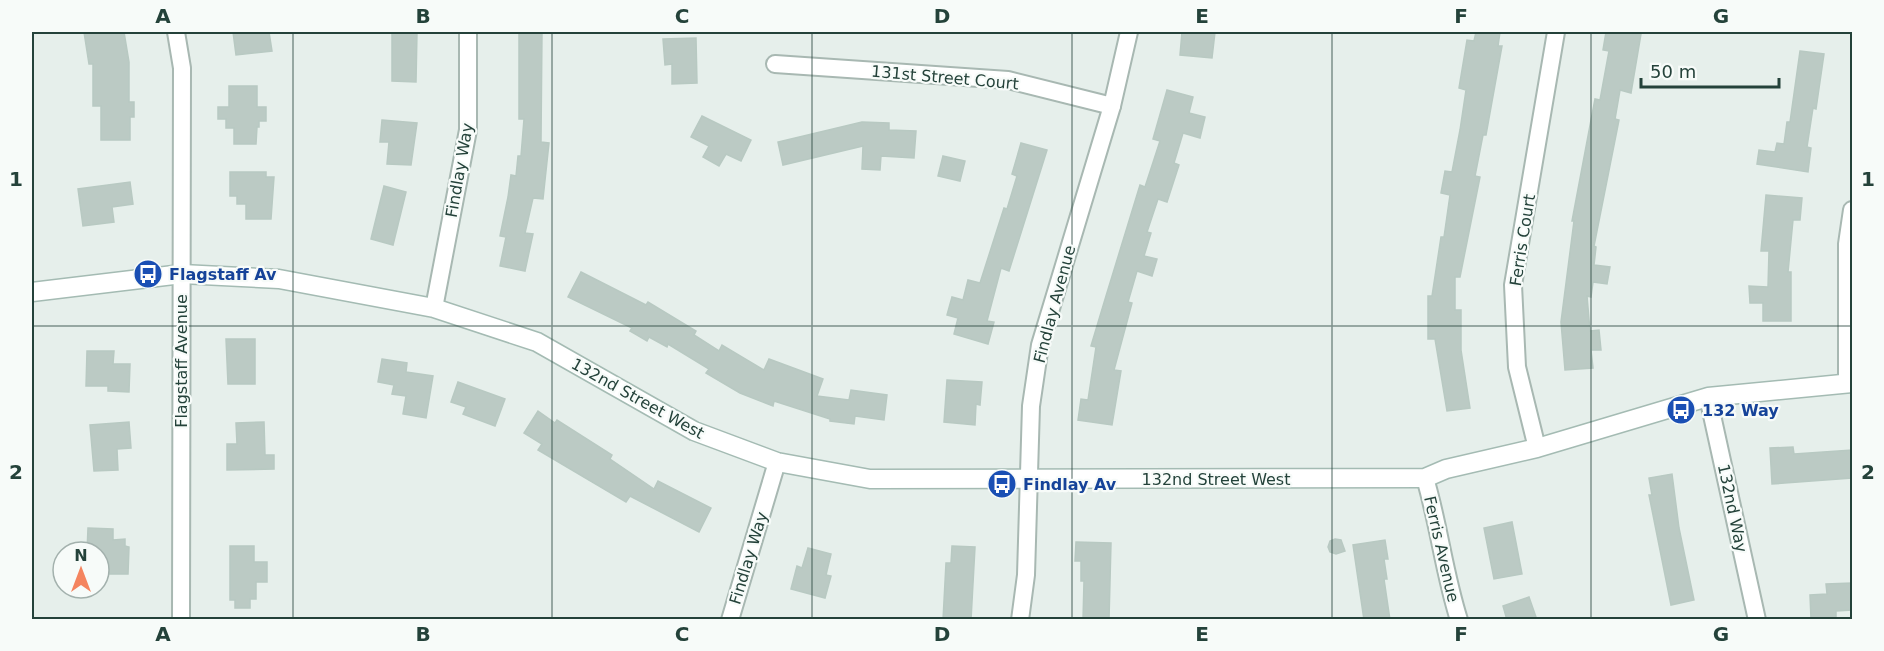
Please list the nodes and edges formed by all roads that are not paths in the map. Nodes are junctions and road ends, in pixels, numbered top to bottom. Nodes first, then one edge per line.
1 (176, 32) edge
2 (468, 32) edge
3 (1129, 32) edge
4 (1556, 32) edge
5 (775, 64) dead end
6 (1113, 105) junction
7 (1852, 210) edge
8 (182, 274) junction
9 (32, 292) edge
10 (434, 308) junction
11 (1850, 383) edge
12 (1708, 397) junction
13 (1538, 448) junction
14 (777, 462) junction
15 (1425, 478) junction
16 (1029, 480) junction
17 (180, 620) edge
18 (730, 620) edge
19 (1020, 620) edge
20 (1459, 620) edge
21 (1757, 620) edge

1 - 8 street, Flagstaff Avenue
2 - 10 street, Findlay Way
3 - 6 street, Findlay Avenue
4 - 13 street, Ferris Court
5 - 6 street, 131st Street Court
6 - 16 street, Findlay Avenue
7 - 11 street
8 - 9 street, 132nd Street West
8 - 10 street, 132nd Street West
8 - 17 street, Flagstaff Avenue
10 - 14 street, 132nd Street West
11 - 12 street, 132nd Street West
12 - 13 street, 132nd Street West
12 - 21 street, 132nd Way
13 - 15 street, 132nd Street West
14 - 16 street, 132nd Street West
14 - 18 street, Findlay Way
15 - 16 street, 132nd Street West
15 - 20 street, Ferris Avenue
16 - 19 street, Findlay Avenue

